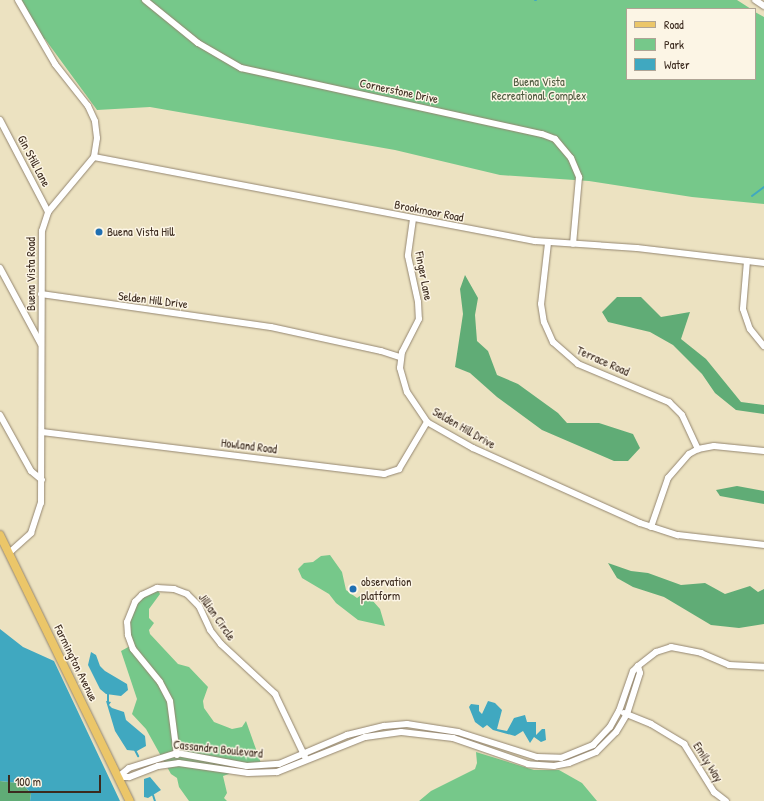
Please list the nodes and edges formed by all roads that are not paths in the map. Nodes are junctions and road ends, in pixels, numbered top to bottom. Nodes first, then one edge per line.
1 (18, 0) edge
2 (145, 0) edge
3 (755, 0) edge
4 (764, 6) edge
5 (0, 120) edge
6 (94, 157) junction
7 (48, 212) junction
8 (413, 219) junction
9 (548, 243) junction
10 (573, 244) junction
11 (747, 261) junction
12 (764, 263) edge
13 (0, 268) edge
14 (42, 294) junction
15 (42, 346) junction
16 (764, 346) edge
17 (400, 357) junction
18 (0, 415) edge
19 (427, 422) junction
20 (42, 432) junction
21 (698, 449) junction
22 (764, 451) edge
23 (42, 480) junction
24 (651, 527) junction
25 (0, 535) edge
26 (764, 545) edge
27 (9, 553) junction
28 (638, 666) junction
29 (764, 667) edge
30 (619, 711) junction
31 (627, 714) junction
32 (177, 753) junction
33 (304, 755) junction
34 (307, 762) junction
35 (178, 763) junction
36 (118, 777) junction
37 (130, 801) edge
38 (726, 801) edge

1 - 6 street
2 - 10 street, Cornerstone Drive
3 - 4 street
5 - 7 street, Gin Still Lane
6 - 7 street, Buena Vista Road
6 - 8 street, Brookmoor Road
7 - 14 street, Buena Vista Road
8 - 9 street, Brookmoor Road
8 - 17 street, Finger Lane
9 - 10 street, Brookmoor Road
9 - 21 street, Terrace Road
10 - 11 street, Brookmoor Road
11 - 12 street, Brookmoor Road
11 - 16 street
13 - 15 street
14 - 15 street, Buena Vista Road
14 - 17 street, Selden Hill Drive
15 - 20 street, Buena Vista Road
17 - 19 street, Selden Hill Drive
18 - 23 street
19 - 20 street, Howland Road
19 - 24 street, Selden Hill Drive
20 - 23 street, Buena Vista Road
21 - 22 street
21 - 24 street
23 - 27 street, Buena Vista Road
24 - 26 street, Selden Hill Drive
25 - 27 main road, Farmington Avenue
27 - 36 main road, Farmington Avenue
28 - 29 street
28 - 30 street
28 - 31 street
30 - 31 street, Emily Way
30 - 33 street, Cassandra Boulevard
31 - 34 street, Cassandra Boulevard
31 - 38 street, Emily Way
32 - 33 street, Cassandra Boulevard
32 - 33 street, Jillian Circle
32 - 35 street, Jillian Circle
32 - 36 street, Cassandra Boulevard
33 - 34 street, Jillian Circle
34 - 35 street, Cassandra Boulevard
35 - 36 street, Cassandra Boulevard
36 - 37 main road, Farmington Avenue

